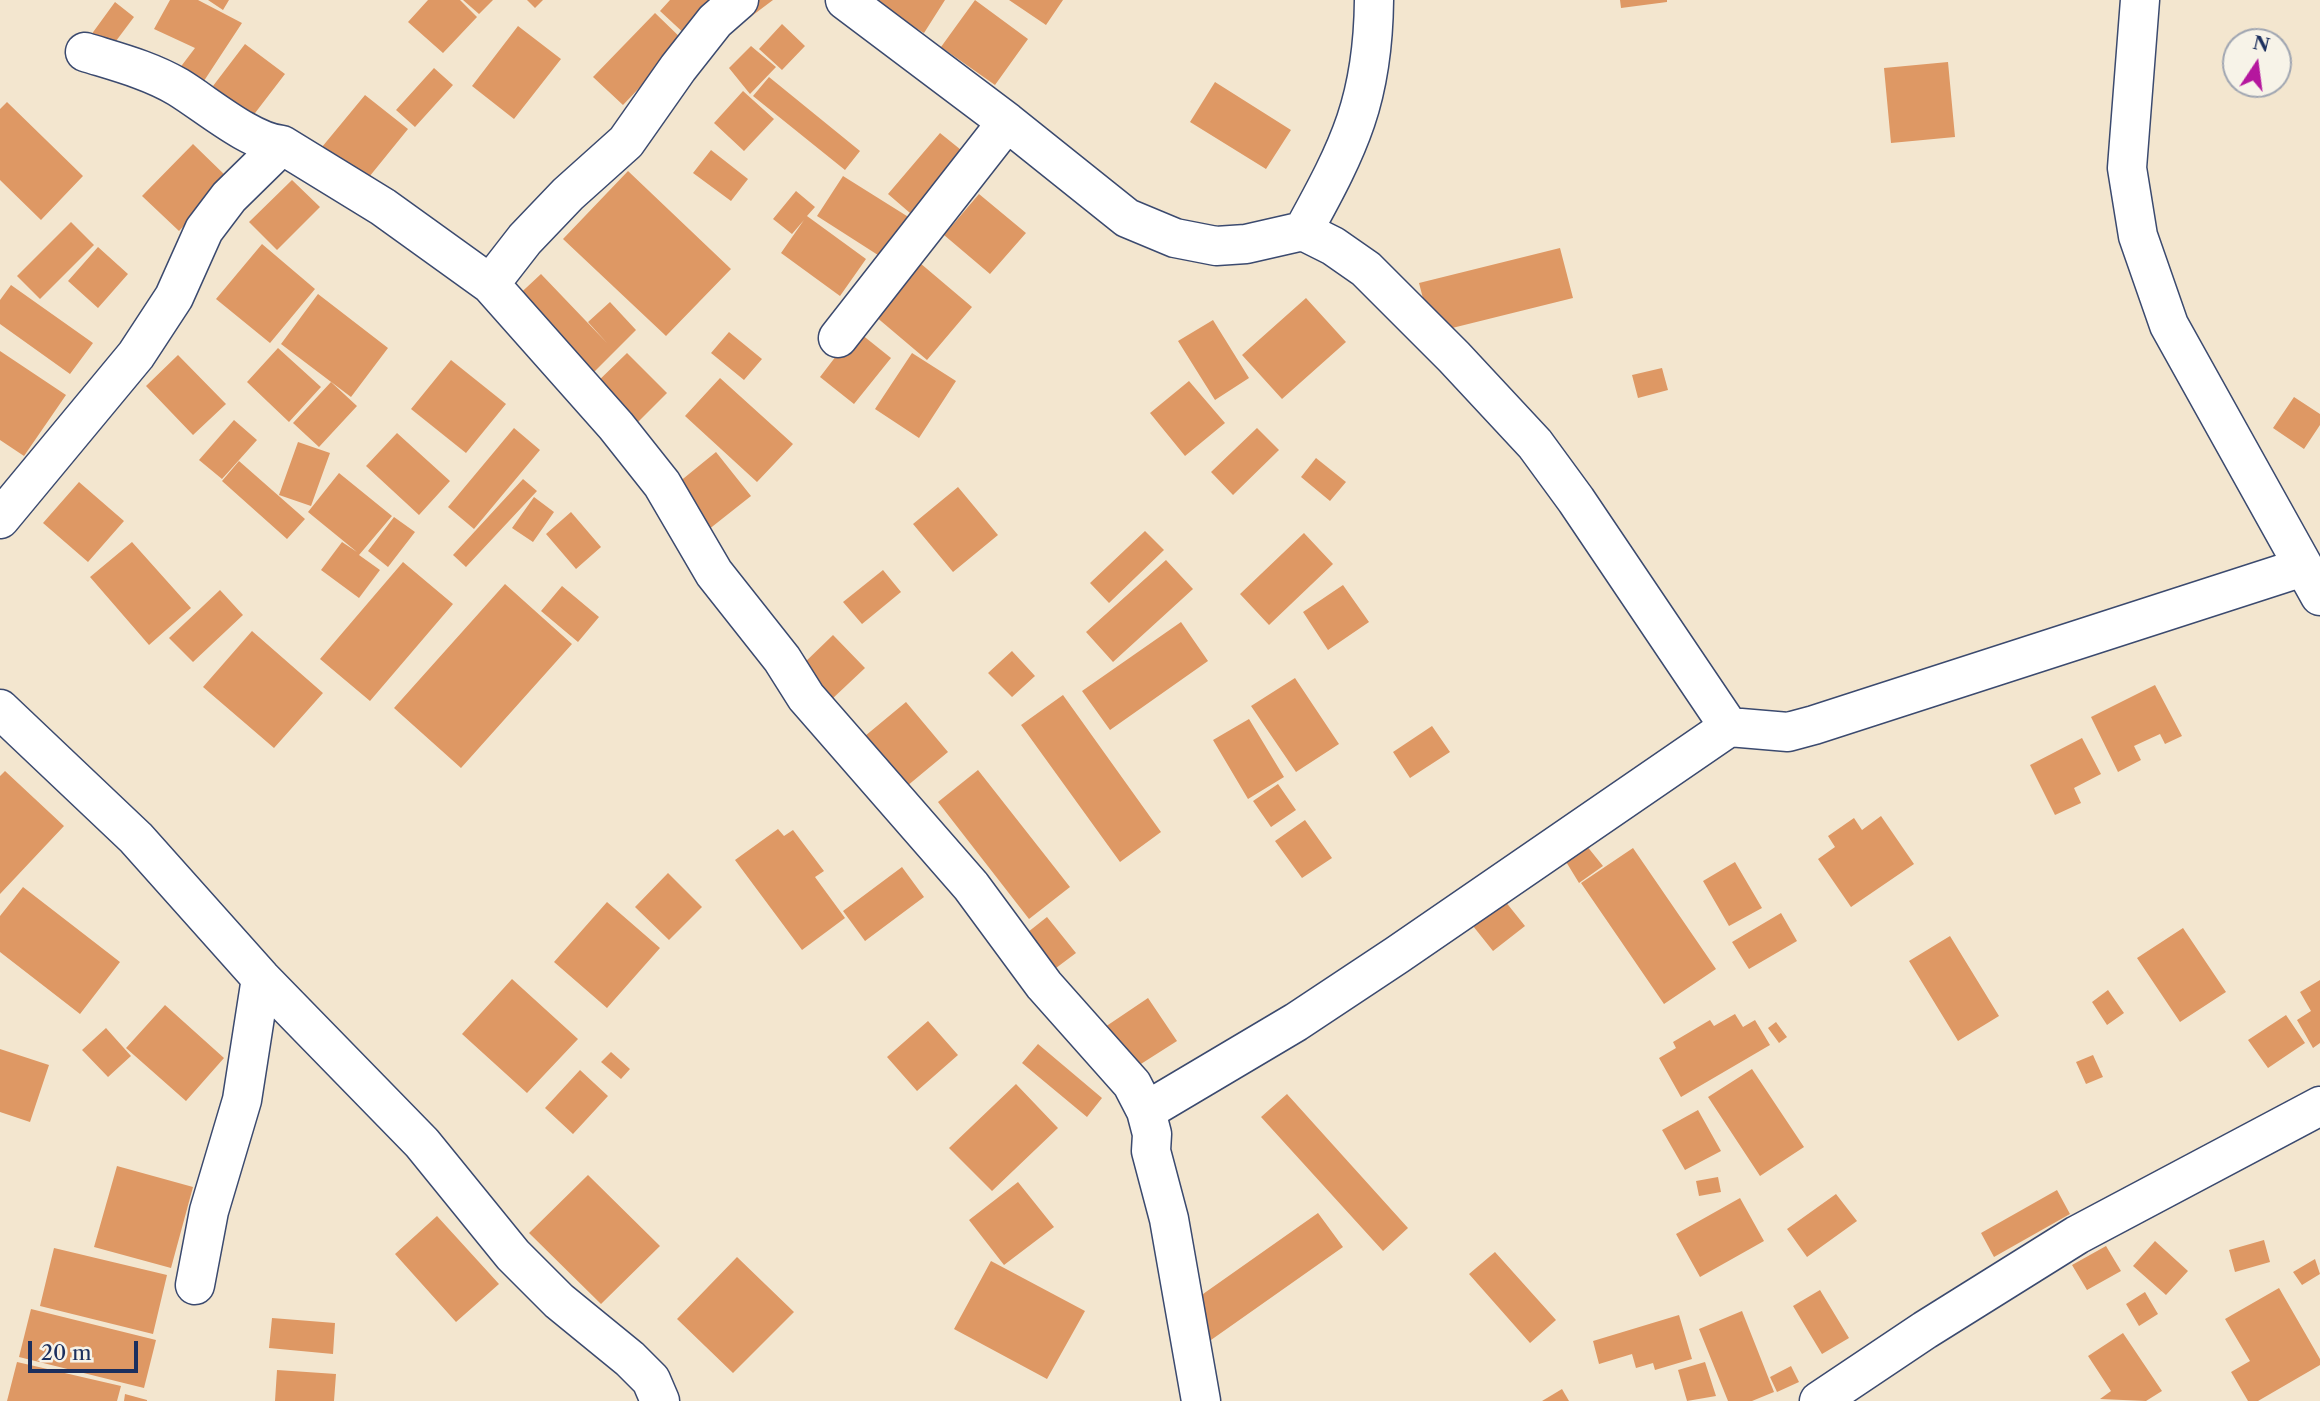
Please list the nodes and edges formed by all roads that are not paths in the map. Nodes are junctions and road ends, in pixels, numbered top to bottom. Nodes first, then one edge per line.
1 (739, 0) edge
2 (845, 0) edge
3 (1374, 0) edge
4 (2140, 0) edge
5 (85, 52) dead end
6 (1007, 122) junction
7 (282, 145) junction
8 (1303, 231) junction
9 (490, 284) junction
10 (838, 338) dead end
11 (0, 519) edge
12 (2311, 582) edge
13 (0, 709) edge
14 (1729, 727) junction
15 (261, 978) junction
16 (2320, 1106) edge
17 (1146, 1111) junction
18 (195, 1286) dead end
19 (660, 1401) edge
20 (1201, 1401) edge
21 (1819, 1401) edge

1 - 9 street
2 - 6 street
3 - 8 street
4 - 12 street
5 - 7 street
6 - 8 street
6 - 10 street
7 - 9 street
7 - 11 street
8 - 14 street
9 - 17 street
12 - 14 street
13 - 15 street
14 - 17 street
15 - 18 street
15 - 19 street
16 - 21 street
17 - 20 street

